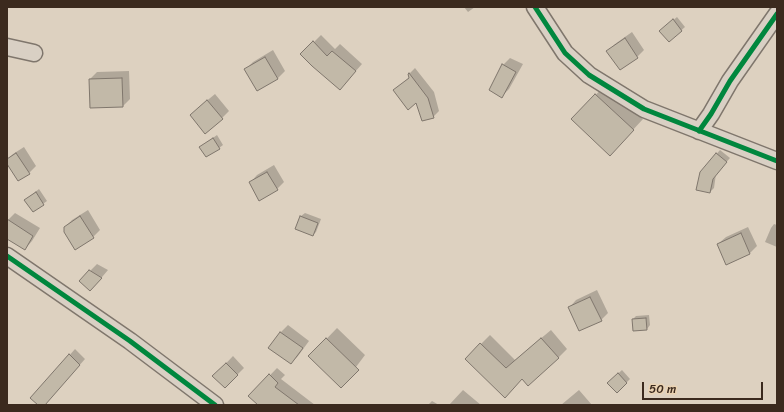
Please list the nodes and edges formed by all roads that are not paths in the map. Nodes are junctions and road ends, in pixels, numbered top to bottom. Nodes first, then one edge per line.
1 (535, 7) edge
2 (777, 14) edge
3 (7, 47) edge
4 (34, 53) dead end
5 (699, 131) junction
6 (777, 161) edge
7 (7, 256) edge
8 (215, 405) edge

1 - 5 street
2 - 5 street
3 - 4 street
5 - 6 street
7 - 8 street

